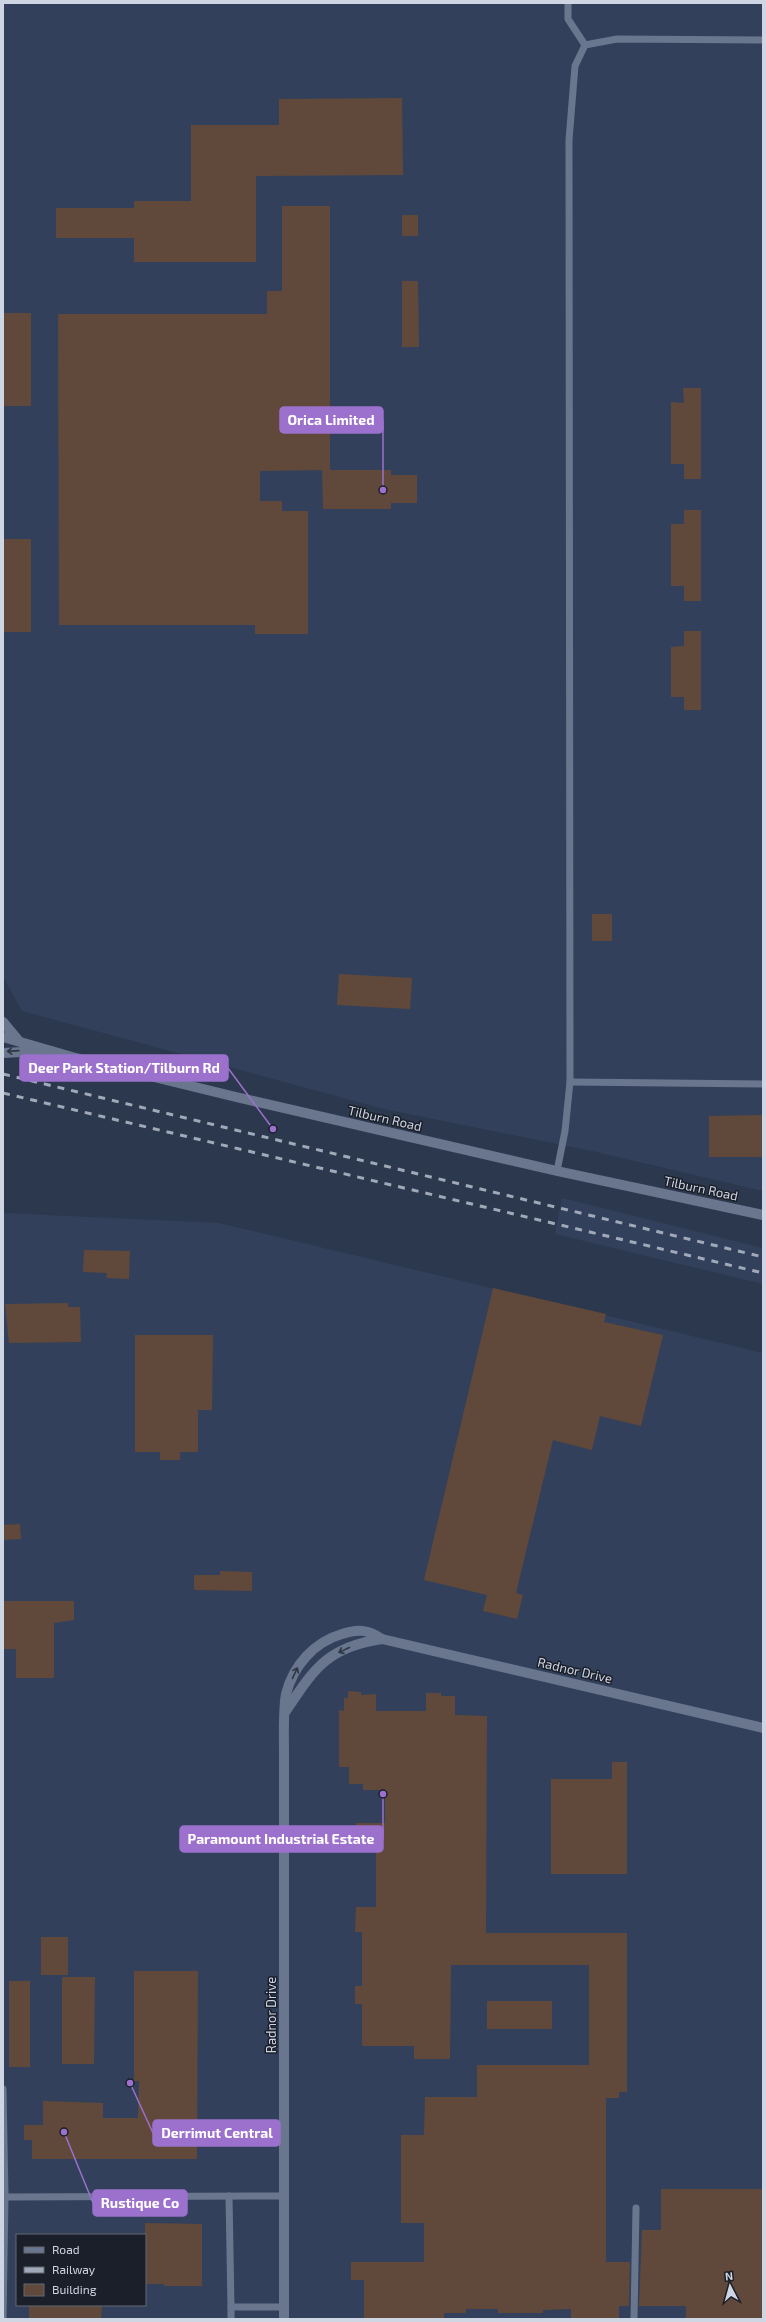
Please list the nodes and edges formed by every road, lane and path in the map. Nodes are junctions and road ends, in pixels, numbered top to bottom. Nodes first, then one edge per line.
1 (568, 3) edge
2 (763, 40) edge
3 (585, 46) junction
4 (3, 1022) edge
5 (3, 1037) edge
6 (19, 1041) junction
7 (52, 1051) junction
8 (3, 1053) edge
9 (570, 1082) junction
10 (763, 1084) edge
11 (557, 1171) junction
12 (763, 1215) edge
13 (382, 1639) junction
14 (286, 1711) junction
15 (763, 1728) edge
16 (3, 2089) edge
17 (229, 2196) junction
18 (284, 2196) junction
19 (5, 2197) junction
20 (636, 2208) dead end
21 (231, 2306) junction
22 (284, 2307) junction
23 (3, 2319) edge
24 (231, 2319) edge
25 (284, 2319) edge
26 (634, 2319) edge

1 - 3 lane
2 - 3 lane
3 - 9 lane
4 - 6 street
5 - 6 street, Tilburn Road
6 - 7 street, Tilburn Road
7 -> 8 street
7 - 11 street, Tilburn Road
9 - 10 lane
9 - 11 lane
11 - 12 street, Tilburn Road
13 -> 14 street, Radnor Drive
14 -> 13 street, Radnor Drive
13 - 15 street, Radnor Drive
14 - 18 street, Radnor Drive
16 - 19 lane
17 - 18 lane
17 - 19 lane
17 - 21 lane
18 - 22 street, Radnor Drive
19 - 23 lane
20 - 26 lane
21 - 22 lane
21 - 24 lane
22 - 25 street, Radnor Drive

